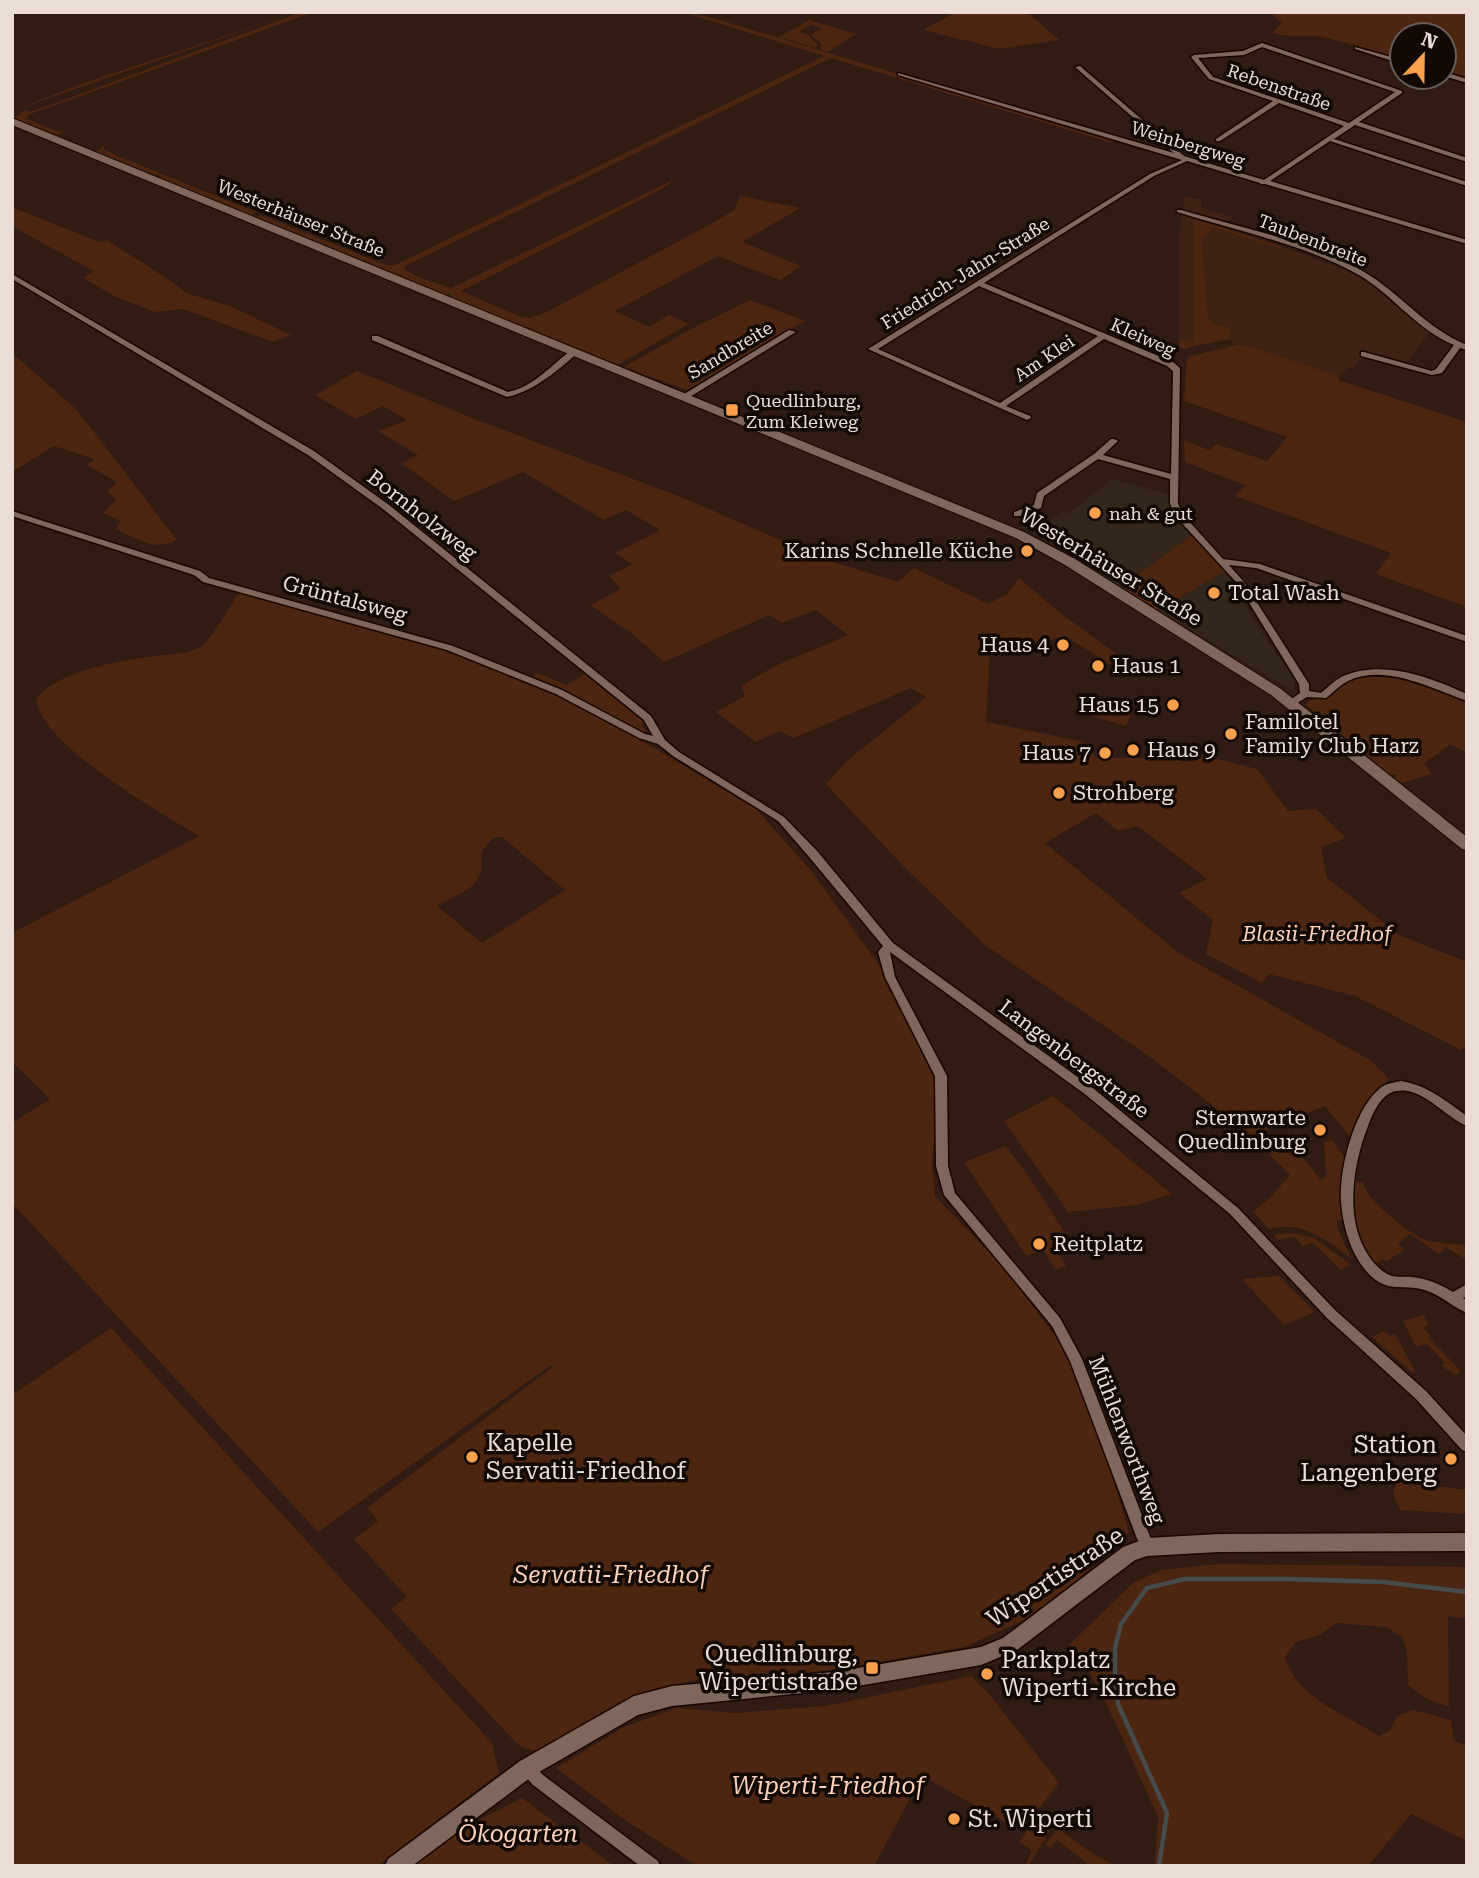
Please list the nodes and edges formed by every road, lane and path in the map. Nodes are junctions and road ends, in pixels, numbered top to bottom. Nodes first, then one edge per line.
1 (1357, 48) dead end
2 (1388, 58) edge
3 (1078, 67) dead end
4 (900, 74) dead end
5 (1278, 101) junction
6 (12, 121) edge
7 (1353, 125) junction
8 (1329, 139) junction
9 (1218, 140) dead end
10 (1185, 160) junction
11 (1467, 160) edge
12 (1264, 183) junction
13 (1467, 184) edge
14 (1179, 211) dead end
15 (1467, 242) edge
16 (12, 276) edge
17 (978, 284) junction
18 (792, 332) dead end
19 (1104, 336) junction
20 (375, 338) dead end
21 (1462, 347) edge
22 (576, 351) junction
23 (1364, 354) dead end
24 (685, 396) junction
25 (1001, 406) junction
26 (1027, 418) dead end
27 (1114, 441) dead end
28 (1097, 456) junction
29 (1174, 477) junction
30 (12, 513) edge
31 (1017, 514) dead end
32 (1222, 561) junction
33 (1467, 639) edge
34 (1305, 694) junction
35 (1467, 698) edge
36 (1291, 703) junction
37 (661, 742) junction
38 (781, 819) joint
39 (1467, 845) edge
40 (889, 946) junction
41 (1467, 1122) edge
42 (1467, 1289) edge
43 (1454, 1298) junction
44 (1467, 1308) edge
45 (1467, 1446) edge
46 (1467, 1542) edge
47 (1147, 1547) junction
48 (527, 1768) junction
49 (395, 1866) edge
50 (653, 1866) edge

1 - 2 street
3 - 10 street
4 - 10 street, Weinbergweg
5 - 7 street, Rebenstraße
5 - 7 street, Rebenstraße
5 - 9 street
6 - 22 main road, Westerhäuser Straße
7 - 8 street
7 - 11 street, Rebenstraße
8 - 12 street
8 - 13 street
10 - 12 street, Weinbergweg
10 - 17 street, Friedrich-Jahn-Straße
12 - 15 street, Weinbergweg
14 - 21 street, Taubenbreite
16 - 37 street, Bornholzweg
17 - 19 street, Kleiweg
17 - 25 street, Friedrich-Jahn-Straße
18 - 24 street, Sandbreite
19 - 25 street, Am Klei
19 - 29 street, Kleiweg
20 - 22 street
21 - 23 street, Taubenbreite
22 - 24 main road, Westerhäuser Straße
24 - 36 main road, Westerhäuser Straße
25 - 26 street, Friedrich-Jahn-Straße
27 - 28 street
28 - 29 street
28 - 31 street
29 - 32 street, Kleiweg
30 - 37 street, Grüntalsweg
32 - 33 street
32 - 34 street
34 - 35 street
34 - 36 street
36 - 39 main road, Westerhäuser Straße
37 - 38 street, Bornholzweg
38 - 40 street, Langenbergstraße
40 - 45 street, Langenbergstraße
40 - 47 street, Mühlenworthweg
41 - 43 street
42 - 43 street
43 - 44 street
46 - 47 street, Wipertistraße
47 - 48 street, Wipertistraße
48 - 49 street, Wipertistraße
48 - 50 street

